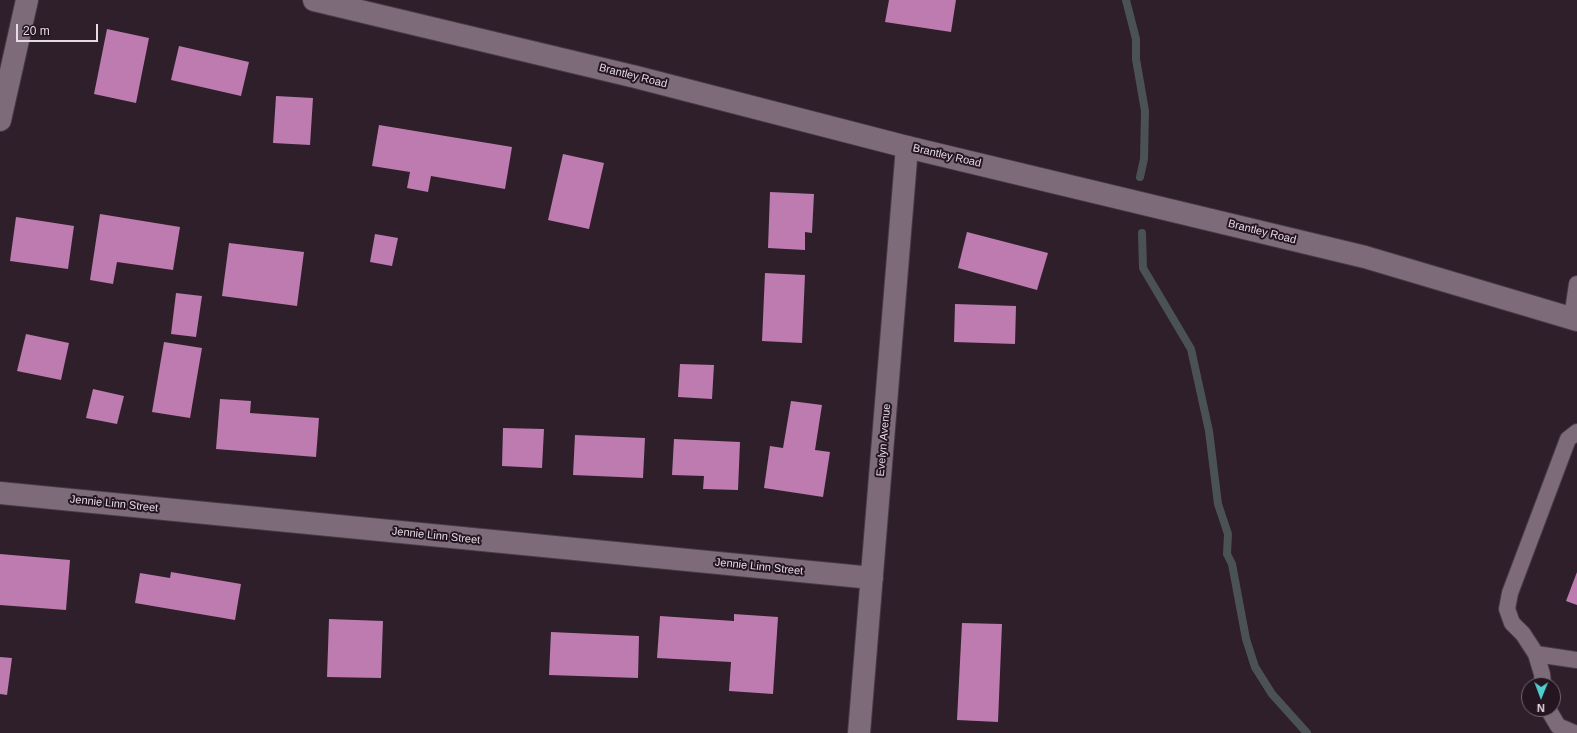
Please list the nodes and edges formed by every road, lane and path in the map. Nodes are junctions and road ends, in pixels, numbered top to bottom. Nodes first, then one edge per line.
1 (27, 0) edge
2 (314, 0) edge
3 (0, 120) edge
4 (907, 147) junction
5 (1577, 284) edge
6 (1574, 319) edge
7 (1577, 432) edge
8 (0, 493) edge
9 (872, 578) junction
10 (1536, 654) junction
11 (1577, 660) edge
12 (1542, 677) edge
13 (1553, 717) edge
14 (859, 733) edge
15 (1574, 733) edge

1 - 3 street
2 - 4 street, Brantley Road
4 - 6 street, Brantley Road
4 - 9 street, Evelyn Avenue
5 - 6 lane
7 - 10 lane
8 - 9 street, Jennie Linn Street
9 - 14 street, Evelyn Avenue
10 - 11 lane
10 - 12 lane
13 - 15 lane

